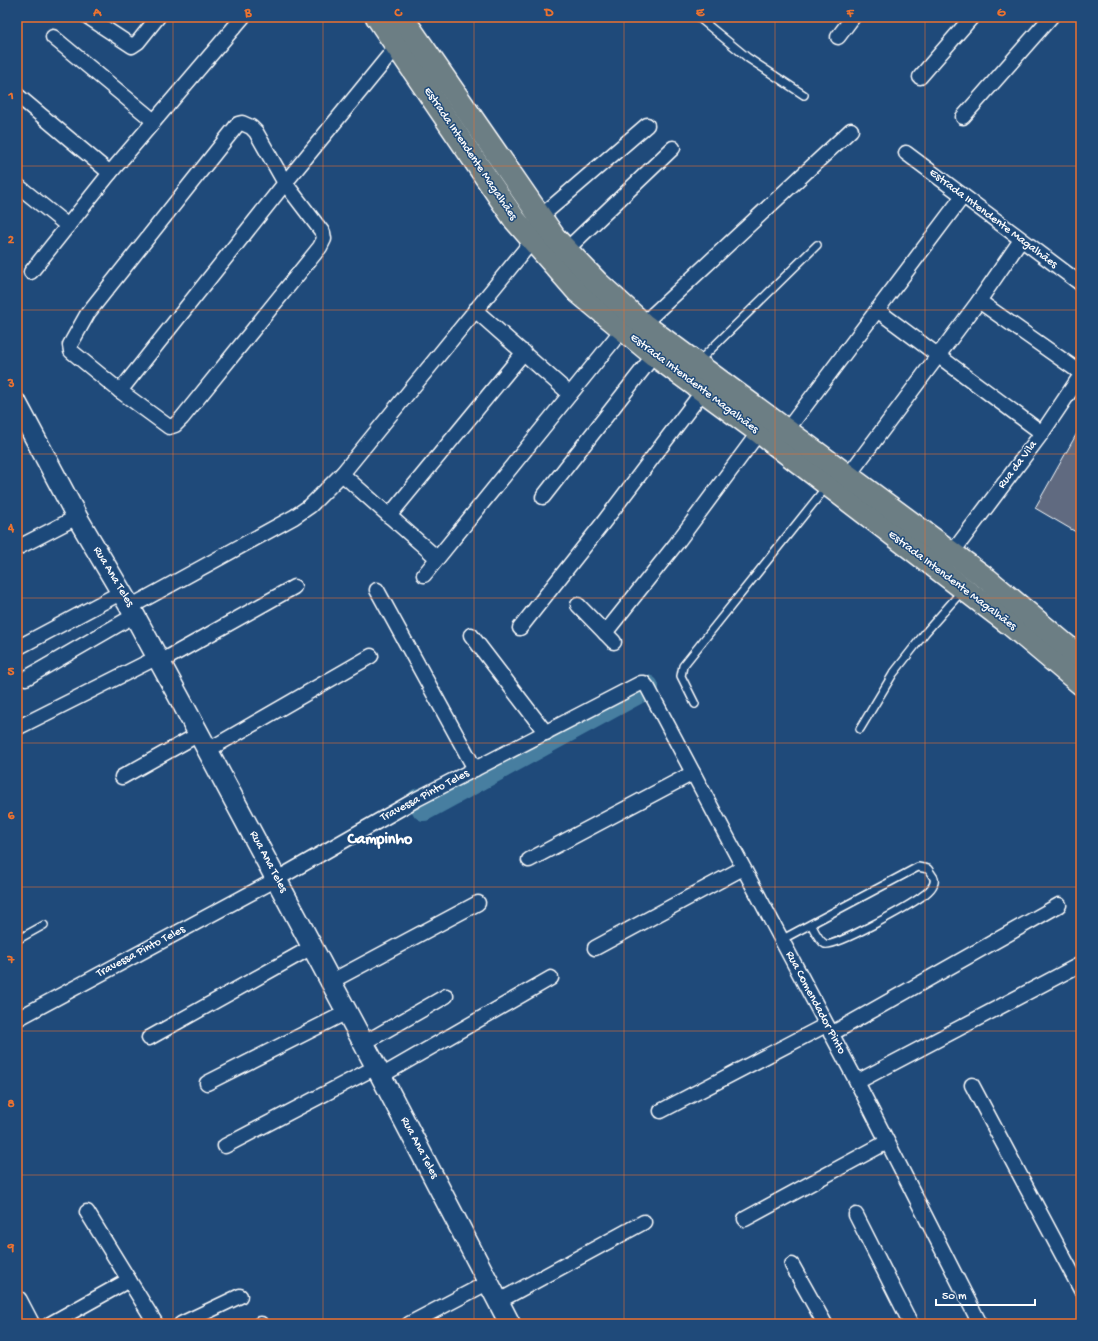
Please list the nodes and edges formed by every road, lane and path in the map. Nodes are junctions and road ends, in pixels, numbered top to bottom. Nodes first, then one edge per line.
1 (88, 17) edge
2 (158, 17) edge
3 (243, 17) edge
4 (698, 17) edge
5 (853, 17) edge
6 (972, 17) edge
7 (1051, 17) edge
8 (394, 24) edge
9 (53, 37) dead end
10 (838, 37) dead end
11 (920, 77) dead end
12 (17, 95) edge
13 (804, 95) dead end
14 (963, 117) dead end
15 (154, 121) junction
16 (647, 125) dead end
17 (851, 130) dead end
18 (674, 148) dead end
19 (906, 153) dead end
20 (110, 173) junction
21 (285, 184) junction
22 (17, 185) edge
23 (963, 196) junction
24 (539, 218) junction
25 (68, 226) junction
26 (1021, 240) junction
27 (532, 241) junction
28 (817, 245) dead end
29 (565, 250) junction
30 (31, 272) dead end
31 (1081, 284) edge
32 (979, 301) junction
33 (475, 310) junction
34 (877, 310) junction
35 (643, 324) junction
36 (622, 330) junction
37 (524, 352) junction
38 (654, 355) junction
39 (939, 356) junction
40 (696, 363) junction
41 (1081, 374) edge
42 (120, 391) junction
43 (703, 392) junction
44 (570, 394) junction
45 (17, 404) edge
46 (787, 430) junction
47 (759, 432) junction
48 (1042, 433) junction
49 (342, 474) junction
50 (848, 476) junction
51 (827, 486) junction
52 (543, 498) dead end
53 (388, 516) junction
54 (77, 517) junction
55 (17, 548) edge
56 (952, 553) junction
57 (437, 558) junction
58 (424, 576) dead end
59 (294, 587) dead end
60 (964, 589) junction
61 (377, 590) dead end
62 (129, 605) junction
63 (578, 606) dead end
64 (520, 628) dead end
65 (471, 635) dead end
66 (17, 648) edge
67 (371, 656) dead end
68 (1081, 658) edge
69 (159, 659) junction
70 (26, 678) dead end
71 (645, 684) joint
72 (1081, 684) edge
73 (695, 704) dead end
74 (17, 728) edge
75 (860, 729) dead end
76 (546, 732) junction
77 (204, 742) junction
78 (474, 770) junction
79 (693, 773) junction
80 (122, 778) dead end
81 (529, 860) dead end
82 (743, 868) junction
83 (277, 879) junction
84 (478, 903) dead end
85 (1060, 905) dead end
86 (811, 924) junction
87 (44, 925) dead end
88 (17, 940) edge
89 (781, 940) junction
90 (312, 947) junction
91 (595, 948) dead end
92 (1081, 964) edge
93 (551, 978) dead end
94 (330, 982) junction
95 (446, 996) dead end
96 (347, 1012) junction
97 (17, 1019) edge
98 (829, 1029) junction
99 (148, 1038) dead end
100 (364, 1043) junction
101 (379, 1072) junction
102 (857, 1082) junction
103 (208, 1084) dead end
104 (972, 1084) dead end
105 (661, 1111) dead end
106 (888, 1142) junction
107 (225, 1146) dead end
108 (87, 1212) dead end
109 (856, 1214) dead end
110 (745, 1218) dead end
111 (644, 1222) dead end
112 (792, 1265) dead end
113 (129, 1280) junction
114 (489, 1282) junction
115 (1081, 1290) edge
116 (240, 1296) dead end
117 (499, 1301) junction
118 (50, 1324) edge
119 (156, 1324) edge
120 (181, 1324) edge
121 (409, 1324) edge
122 (510, 1324) edge
123 (825, 1324) edge
124 (911, 1324) edge
125 (980, 1324) edge

1 - 2 street
3 - 15 street
4 - 13 lane
5 - 10 street
6 - 11 street
7 - 14 street
8 - 21 street
8 - 24 main road, Estrada Intendente Magalhães
8 - 27 main road, Estrada Intendente Magalhães
9 - 15 street
12 - 20 street
15 - 20 street
16 - 24 street
17 - 35 street
18 - 29 street
19 - 23 street, Estrada Intendente Magalhães
20 - 25 street
21 - 42 street
21 - 42 street
21 - 42 street
22 - 25 street
23 - 26 street, Estrada Intendente Magalhães
23 - 34 street
24 - 29 main road, Estrada Intendente Magalhães
25 - 30 street
26 - 31 street, Estrada Intendente Magalhães
26 - 32 street
27 - 33 street
27 - 36 main road, Estrada Intendente Magalhães
28 - 40 lane
29 - 35 main road, Estrada Intendente Magalhães
32 - 39 street
32 - 41 street
33 - 37 street
33 - 49 street
34 - 39 street
34 - 46 street
35 - 40 main road, Estrada Intendente Magalhães
36 - 38 main road, Estrada Intendente Magalhães
36 - 44 street
37 - 44 street
37 - 53 street
38 - 43 main road, Estrada Intendente Magalhães
38 - 52 street
39 - 48 street
39 - 50 street
40 - 46 main road, Estrada Intendente Magalhães
41 - 48 street, Rua da Vila
43 - 47 main road, Estrada Intendente Magalhães
43 - 64 street
44 - 57 street
45 - 54 street, Rua Ana Teles
46 - 50 main road, Estrada Intendente Magalhães
47 - 51 main road, Estrada Intendente Magalhães
47 - 63 street
48 - 56 street, Rua da Vila
49 - 53 street
49 - 62 street
50 - 56 main road, Estrada Intendente Magalhães
51 - 60 main road, Estrada Intendente Magalhães
51 - 73 lane
53 - 57 street
54 - 55 street
54 - 62 street, Rua Ana Teles
56 - 68 main road, Estrada Intendente Magalhães
57 - 58 street
59 - 69 street
60 - 72 main road, Estrada Intendente Magalhães
60 - 75 lane
61 - 78 street
62 - 66 street
62 - 69 street, Rua Ana Teles
62 - 70 street
65 - 76 street
67 - 77 street
69 - 74 street
69 - 77 street, Rua Ana Teles
71 - 76 street, Travessa Pinto Teles
71 - 79 street, Rua Comendador Pinto
76 - 78 street, Travessa Pinto Teles
77 - 80 street
77 - 83 street, Rua Ana Teles
78 - 83 street, Travessa Pinto Teles
79 - 81 street
79 - 82 street, Rua Comendador Pinto
82 - 89 street, Rua Comendador Pinto
82 - 91 street
83 - 90 street, Rua Ana Teles
83 - 97 street, Travessa Pinto Teles
84 - 94 street
85 - 98 street
86 - 86 lane
86 - 89 lane
87 - 88 lane
89 - 98 street, Rua Comendador Pinto
90 - 94 street, Rua Ana Teles
90 - 99 street
92 - 102 street
93 - 101 street
94 - 96 street, Rua Ana Teles
95 - 100 street
96 - 100 street, Rua Ana Teles
96 - 103 street
98 - 102 street, Rua Comendador Pinto
98 - 105 street
100 - 101 street, Rua Ana Teles
101 - 107 street
101 - 114 street, Rua Ana Teles
102 - 106 street, Rua Comendador Pinto
104 - 115 street
106 - 110 street
106 - 125 street, Rua Comendador Pinto
108 - 113 street
109 - 124 street
111 - 117 street
112 - 123 street
113 - 118 street
113 - 119 street
114 - 117 street, Rua Ana Teles
114 - 121 street
116 - 120 street
117 - 122 street, Rua Ana Teles

